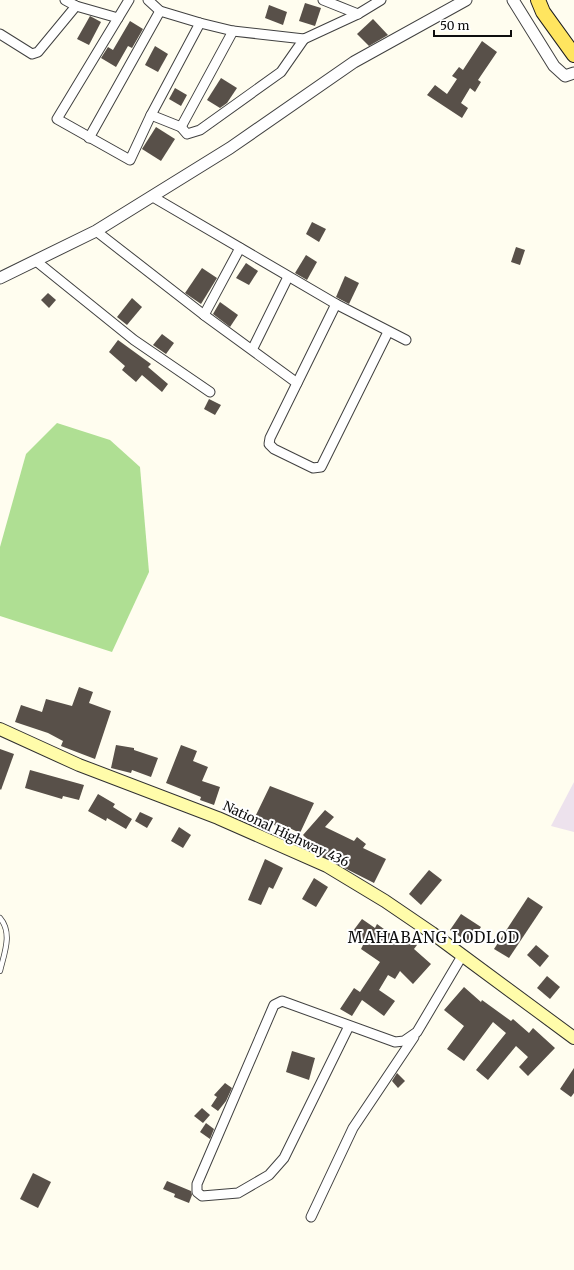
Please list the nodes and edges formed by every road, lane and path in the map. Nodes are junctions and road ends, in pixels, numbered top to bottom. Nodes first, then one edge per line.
1 (65, 0) edge
2 (129, 0) edge
3 (148, 0) edge
4 (323, 0) edge
5 (381, 0) edge
6 (466, 0) edge
7 (513, 0) edge
8 (538, 0) edge
9 (76, 6) junction
10 (160, 11) junction
11 (358, 14) junction
12 (118, 18) junction
13 (200, 23) junction
14 (233, 31) junction
15 (0, 34) edge
16 (304, 39) junction
17 (574, 56) edge
18 (574, 73) edge
19 (150, 114) junction
20 (181, 127) junction
21 (89, 138) junction
22 (153, 196) junction
23 (96, 230) junction
24 (240, 248) junction
25 (36, 261) junction
26 (288, 277) junction
27 (0, 278) edge
28 (336, 304) junction
29 (204, 315) junction
30 (388, 332) junction
31 (406, 340) dead end
32 (253, 348) junction
33 (298, 383) junction
34 (210, 392) dead end
35 (0, 729) edge
36 (0, 918) edge
37 (462, 956) junction
38 (0, 971) edge
39 (349, 1026) junction
40 (417, 1032) junction
41 (574, 1038) edge
42 (311, 1217) dead end

1 - 9 street
2 - 12 street
3 - 10 street
4 - 11 street
5 - 11 street
6 - 22 street
7 - 18 street
8 - 17 main road
9 - 12 street
9 - 15 street
10 - 13 street
10 - 21 street
11 - 16 street
12 - 21 street
13 - 14 street
13 - 19 street
14 - 16 street
14 - 20 street
16 - 20 street
19 - 20 street
19 - 21 street
22 - 23 street
22 - 24 street
23 - 25 street
23 - 29 street
24 - 26 street
24 - 29 street
25 - 27 street
25 - 34 street
26 - 28 street
26 - 32 street
28 - 30 street
28 - 33 street
29 - 32 street
30 - 31 street
30 - 33 street
32 - 33 street
35 - 37 main road, National Highway 436
36 - 38 lane
37 - 40 street
37 - 41 main road, National Highway 436
39 - 39 street
39 - 40 street
40 - 42 street

